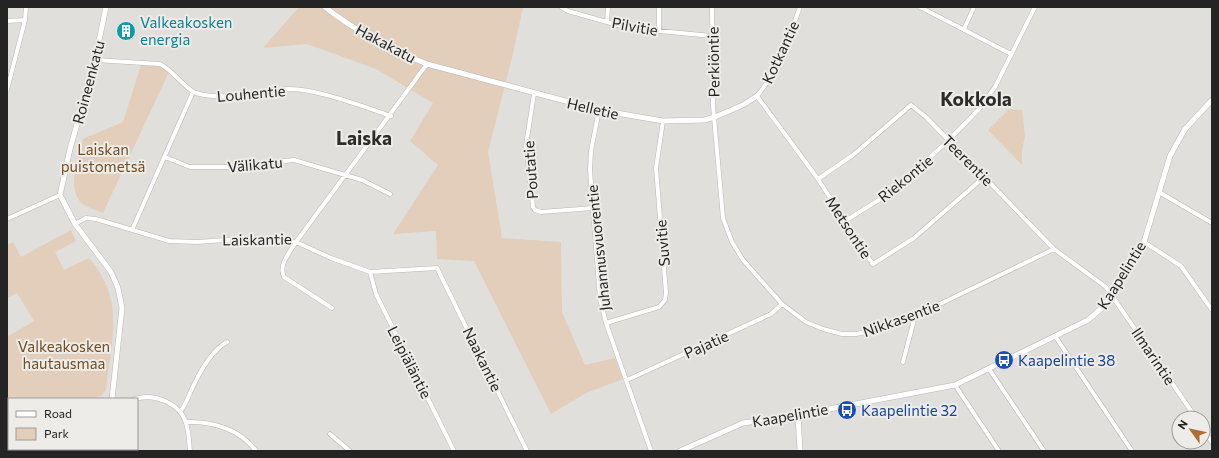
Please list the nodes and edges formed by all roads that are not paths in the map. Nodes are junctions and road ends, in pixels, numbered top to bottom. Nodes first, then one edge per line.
1 (26, 7) edge
2 (106, 7) edge
3 (325, 7) edge
4 (561, 7) edge
5 (608, 7) edge
6 (659, 7) edge
7 (712, 7) edge
8 (800, 7) edge
9 (920, 7) edge
10 (974, 7) edge
11 (1035, 7) edge
12 (25, 20) junction
13 (7, 21) edge
14 (607, 22) junction
15 (964, 29) junction
16 (659, 31) junction
17 (712, 36) junction
18 (1012, 54) junction
19 (94, 60) junction
20 (427, 64) junction
21 (7, 90) edge
22 (193, 92) junction
23 (534, 94) junction
24 (757, 96) junction
25 (1212, 100) edge
26 (599, 110) junction
27 (391, 116) junction
28 (715, 117) junction
29 (663, 121) junction
30 (948, 141) junction
31 (165, 158) junction
32 (345, 176) junction
33 (984, 177) junction
34 (818, 179) junction
35 (1159, 192) junction
36 (390, 194) dead end
37 (60, 195) junction
38 (593, 208) junction
39 (7, 217) edge
40 (845, 221) junction
41 (1212, 223) edge
42 (75, 224) junction
43 (132, 230) junction
44 (296, 242) junction
45 (1144, 242) junction
46 (1054, 249) junction
47 (370, 272) junction
48 (1110, 295) junction
49 (782, 304) junction
50 (332, 308) dead end
51 (1212, 310) edge
52 (915, 316) junction
53 (606, 323) junction
54 (1055, 336) junction
55 (227, 342) dead end
56 (903, 362) dead end
57 (989, 369) junction
58 (626, 380) junction
59 (955, 385) junction
60 (112, 398) edge
61 (138, 399) edge
62 (1190, 410) edge
63 (180, 412) junction
64 (798, 415) junction
65 (186, 422) junction
66 (330, 434) dead end
67 (190, 451) edge
68 (256, 451) edge
69 (350, 451) edge
70 (454, 451) edge
71 (527, 451) edge
72 (651, 451) edge
73 (681, 451) edge
74 (800, 451) edge
75 (999, 451) edge
76 (1044, 451) edge
77 (1132, 451) edge

1 - 12 street
2 - 19 street, Roineenkatu
3 - 20 street, Hakakatu
4 - 14 street, Pilvitie
5 - 14 street
6 - 16 street
7 - 17 street, Perkiöntie
8 - 24 street, Kotkantie
9 - 15 street
10 - 15 street
11 - 18 street, Riekontie
12 - 13 street
12 - 21 street
14 - 16 street, Pilvitie
15 - 18 street
16 - 17 street, Pilvitie
17 - 28 street, Perkiöntie
18 - 30 street, Riekontie
19 - 22 street, Louhentie
19 - 37 street, Roineenkatu
20 - 23 street, Helletie
20 - 27 street, Laiskantie
22 - 27 street, Louhentie
22 - 31 street
23 - 26 street, Helletie
23 - 38 street, Poutatie
24 - 28 street, Helletie
24 - 34 street, Metsontie
25 - 35 street, Kaapelintie
26 - 29 street, Helletie
26 - 38 street, Juhannusvuorentie
27 - 32 street, Laiskantie
28 - 29 street, Helletie
28 - 49 street, Nikkasentie
29 - 53 street, Suvitie
30 - 33 street, Teerentie
30 - 34 street, Teerentie
30 - 40 street, Riekontie
31 - 32 street, Välikatu
31 - 43 street
32 - 36 street, Välikatu
32 - 44 street, Laiskantie
33 - 40 street, Metsontie
33 - 46 street, Teerentie
34 - 40 street, Metsontie
35 - 41 street
35 - 45 street, Kaapelintie
37 - 39 street
37 - 42 street
38 - 53 street, Juhannusvuorentie
42 - 43 street, Laiskantie
42 - 60 street
43 - 44 street, Laiskantie
44 - 47 street
44 - 50 street
45 - 48 street, Kaapelintie
45 - 51 street
46 - 48 street, Teerentie
46 - 52 street, Nikkasentie
47 - 70 street, Leipiäläntie
47 - 71 street, Naakantie
48 - 54 street, Kaapelintie
48 - 62 street, Ilmarintie
49 - 52 street, Nikkasentie
49 - 58 street, Pajatie
52 - 56 street
53 - 58 street, Juhannusvuorentie
54 - 57 street, Kaapelintie
54 - 77 street
55 - 63 street
57 - 59 street, Kaapelintie
57 - 76 street
58 - 72 street, Juhannusvuorentie
59 - 64 street, Kaapelintie
59 - 75 street
61 - 63 street
63 - 65 street
64 - 73 street, Kaapelintie
64 - 74 street
65 - 67 street
65 - 68 street
66 - 69 street

